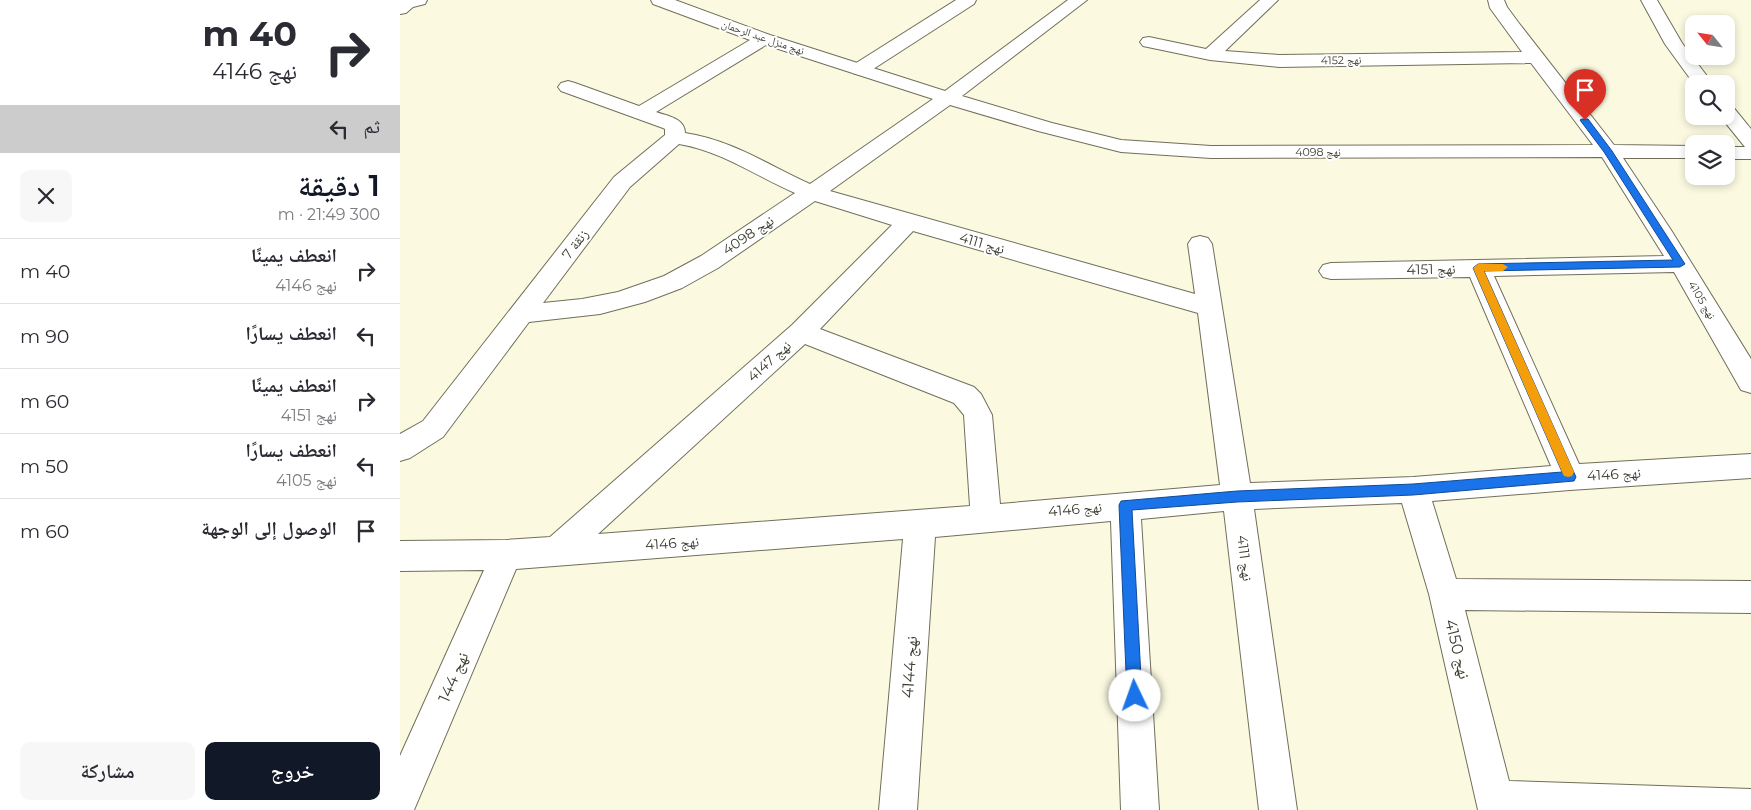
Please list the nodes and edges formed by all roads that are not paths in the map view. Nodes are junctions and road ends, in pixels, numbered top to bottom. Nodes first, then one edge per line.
1 (419, 0) edge
2 (659, 0) edge
3 (968, 0) edge
4 (1079, 0) edge
5 (1270, 0) edge
6 (1496, 0) edge
7 (1649, 0) edge
8 (400, 8) edge
9 (764, 39) junction
10 (1149, 42) dead end
11 (1210, 55) junction
12 (1535, 58) junction
13 (864, 70) junction
14 (1697, 75) edge
15 (568, 87) dead end
16 (948, 98) junction
17 (641, 114) junction
18 (1735, 123) edge
19 (674, 137) junction
20 (1751, 142) edge
21 (1608, 151) junction
22 (1685, 152) edge
23 (1735, 153) edge
24 (1751, 154) edge
25 (813, 193) junction
26 (908, 222) junction
27 (1200, 244) dead end
28 (1680, 264) junction
29 (1478, 268) junction
30 (1331, 271) dead end
31 (1209, 307) junction
32 (523, 313) junction
33 (801, 332) junction
34 (1751, 382) edge
35 (400, 449) edge
36 (1751, 466) edge
37 (1570, 477) junction
38 (1413, 490) junction
39 (1237, 497) junction
40 (1125, 505) junction
41 (986, 518) junction
42 (920, 524) junction
43 (557, 551) junction
44 (506, 554) junction
45 (400, 556) edge
46 (1445, 594) junction
47 (1751, 597) edge
48 (400, 799) edge
49 (1496, 805) edge
50 (1751, 808) edge
51 (898, 810) edge
52 (1140, 810) edge
53 (1278, 810) edge

1 - 8 street
2 - 9 street, نهج منزل عبد الرحمان
3 - 13 street
4 - 16 street
5 - 11 street
6 - 12 street, نهج 4105
7 - 14 street
9 - 13 street, نهج منزل عبد الرحمان
9 - 17 street
10 - 11 street, نهج 4152
11 - 12 street, نهج 4152
12 - 21 street, نهج 4105
13 - 16 street, نهج 4098
15 - 17 street
16 - 21 street, نهج 4098
16 - 25 street, نهج 4098
17 - 19 street
18 - 20 street
19 - 25 street, نهج 4111
19 - 32 street, زنقة 7
21 - 22 street, نهج 4098
21 - 28 street, نهج 4105
23 - 24 street
25 - 26 street, نهج 4111
25 - 32 street, نهج 4098
26 - 31 street, نهج 4111
26 - 33 street
27 - 31 street, نهج 4111
28 - 29 street, نهج 4151
28 - 34 street, نهج 4105
29 - 30 street, نهج 4151
29 - 37 street
31 - 39 street, نهج 4111
32 - 35 street, زنقة 7
33 - 41 street, نهج 4147
33 - 43 street, نهج 4147
36 - 37 street, نهج 4146
37 - 38 street, نهج 4146
38 - 39 street, نهج 4146
38 - 46 street, نهج 4150
39 - 40 street, نهج 4146
39 - 53 street, نهج 4111
40 - 41 street, نهج 4146
40 - 52 street
41 - 42 street, نهج 4146
42 - 43 street, نهج 4146
42 - 51 street, نهج 4144
43 - 44 street, نهج 4146
44 - 45 street, نهج 4146
44 - 48 street, نهج 144
46 - 47 street
46 - 49 street, نهج 4150
49 - 50 street

